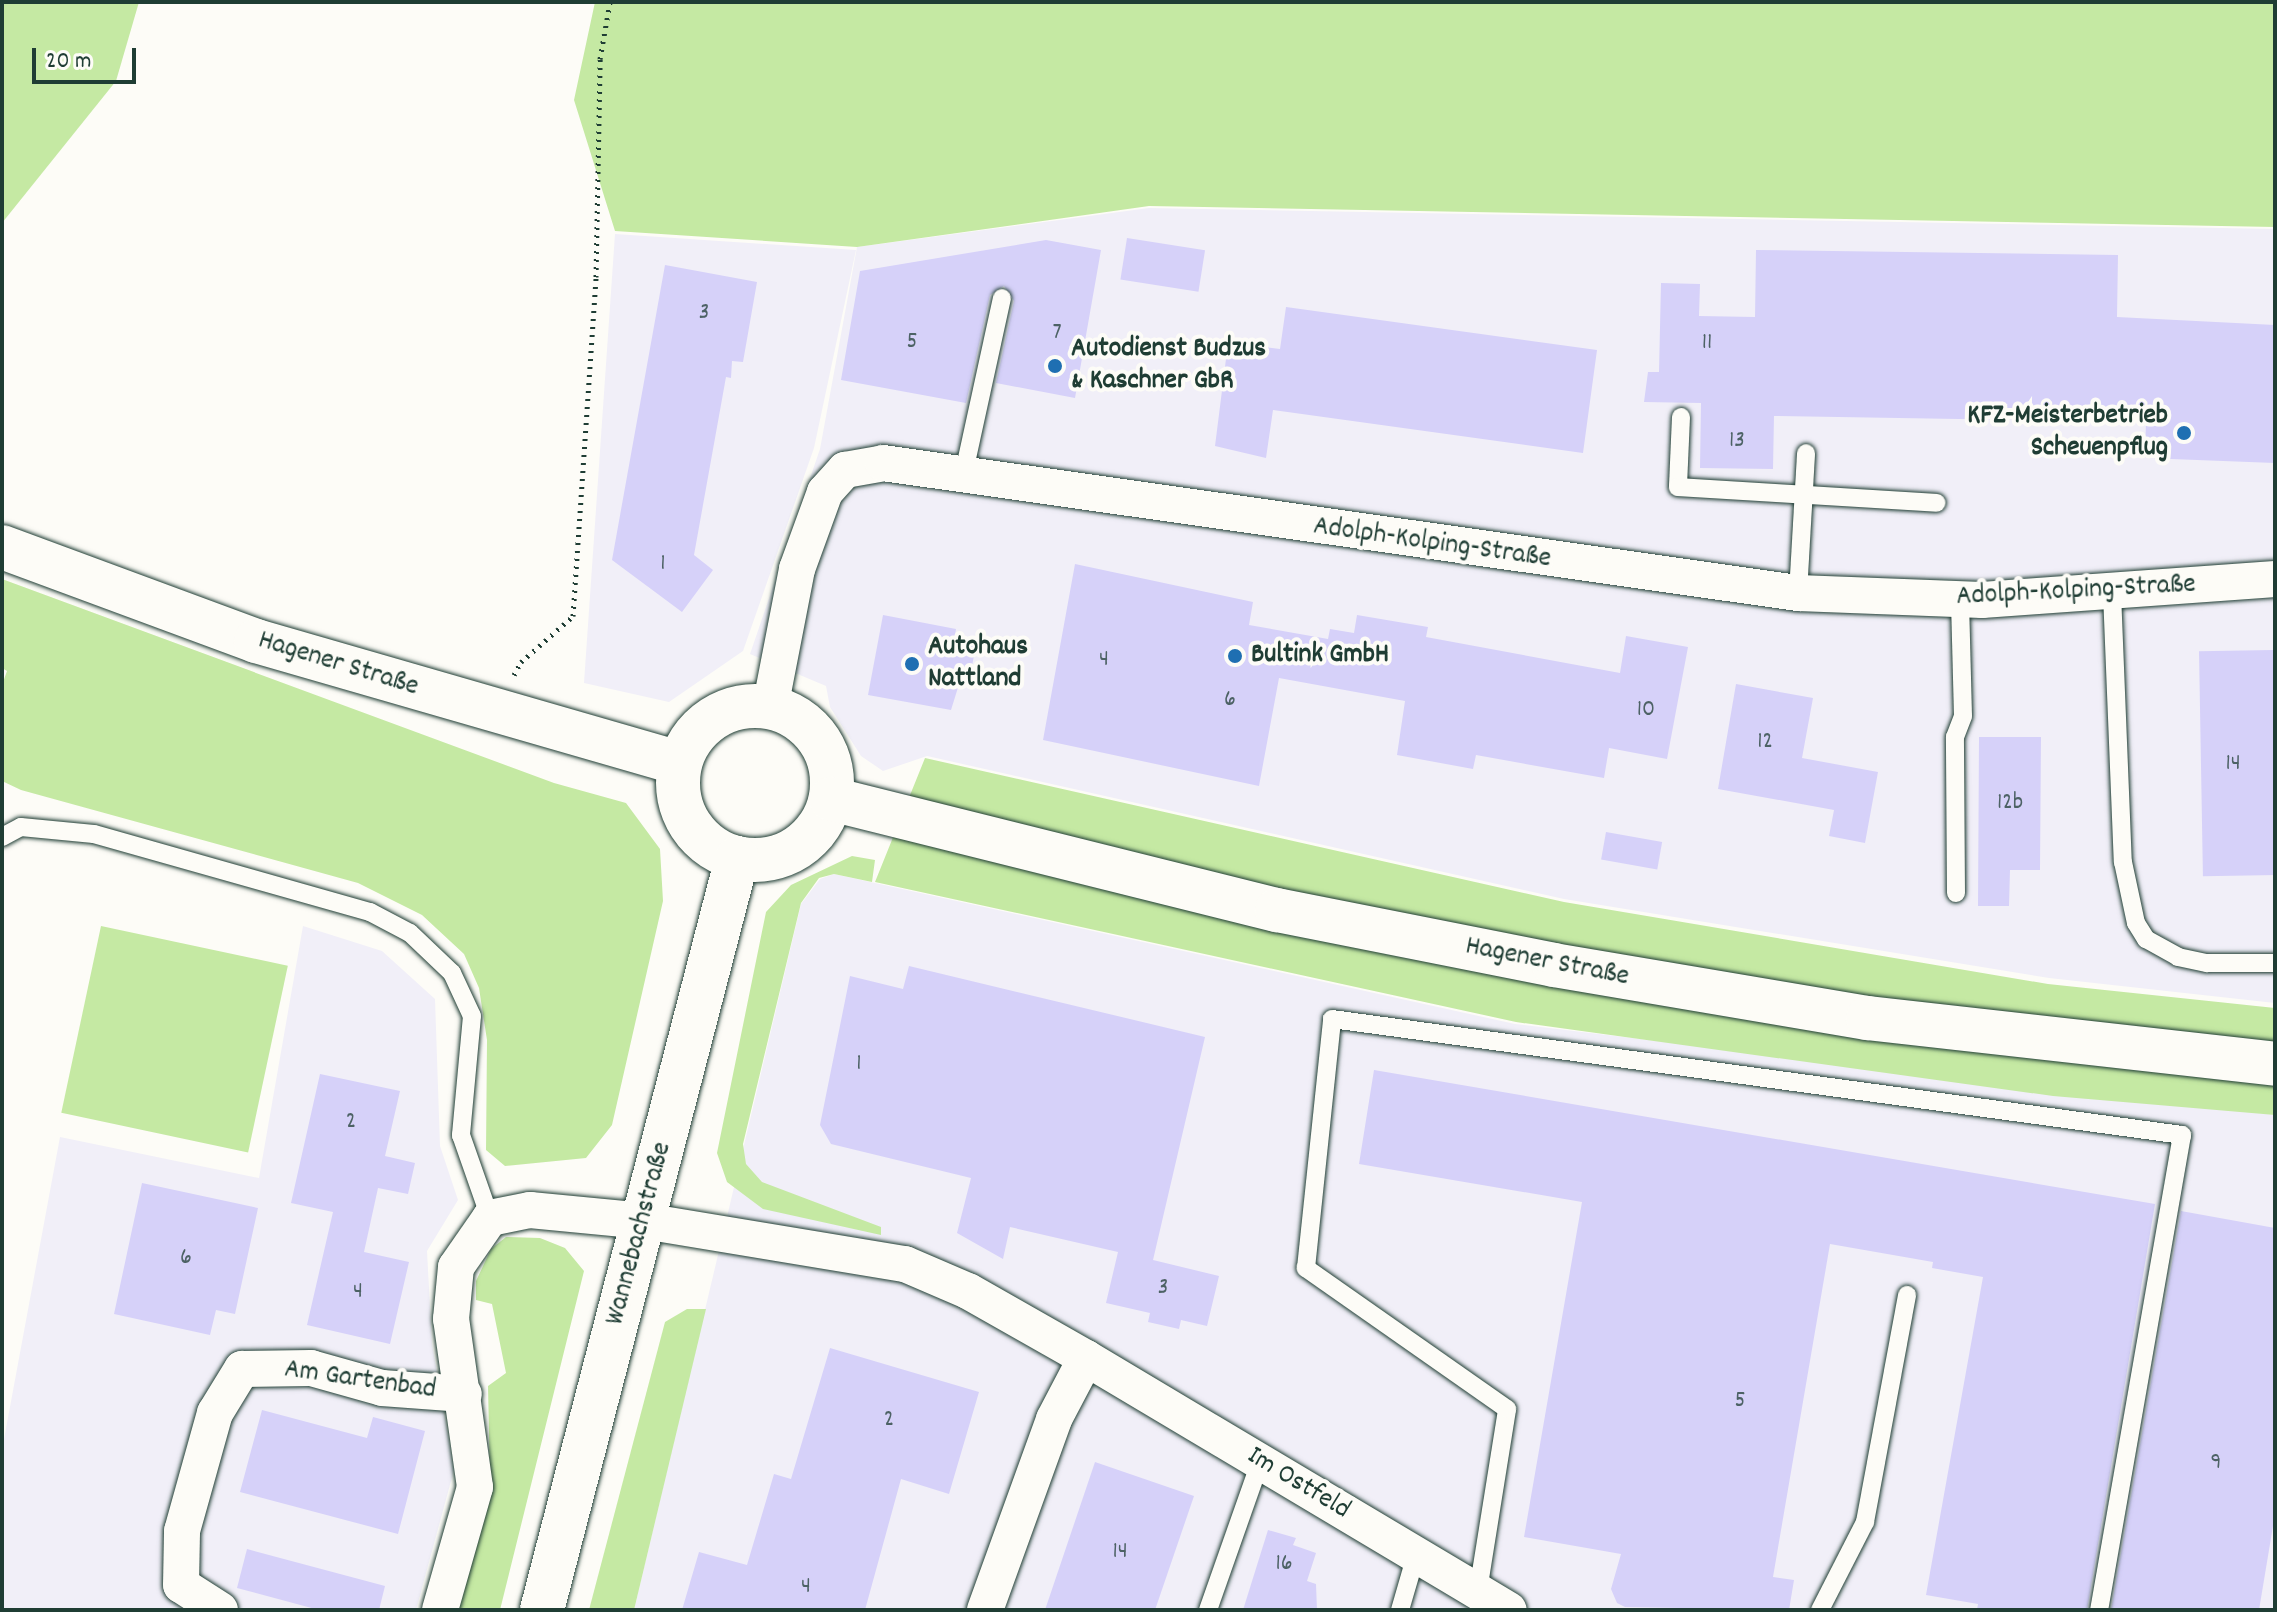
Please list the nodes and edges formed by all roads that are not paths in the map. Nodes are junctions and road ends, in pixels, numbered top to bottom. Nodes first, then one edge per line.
1 (1002, 298) dead end
2 (1681, 417) dead end
3 (1806, 453) dead end
4 (964, 472) junction
5 (1803, 495) junction
6 (1937, 503) dead end
7 (2, 547) edge
8 (2275, 579) edge
9 (1798, 593) junction
10 (2112, 593) junction
11 (1960, 600) junction
12 (770, 708) junction
13 (680, 763) junction
14 (831, 799) junction
15 (2, 837) edge
16 (737, 858) junction
17 (1956, 893) dead end
18 (2275, 963) edge
19 (2275, 1064) edge
20 (490, 1218) junction
21 (644, 1221) junction
22 (1907, 1295) dead end
23 (1086, 1358) junction
24 (464, 1394) junction
25 (1260, 1462) junction
26 (1416, 1555) junction
27 (1478, 1591) junction
28 (220, 1610) edge
29 (440, 1610) edge
30 (542, 1610) edge
31 (985, 1610) edge
32 (1208, 1610) edge
33 (1400, 1610) edge
34 (1509, 1610) edge
35 (1820, 1610) edge
36 (2099, 1610) edge

1 - 4 lane
2 - 5 lane
3 - 5 lane
4 - 9 street, Adolph-Kolping-Straße
4 - 12 street, Adolph-Kolping-Straße
5 - 6 lane
5 - 9 lane
7 - 13 main road, Hagener Straße
8 - 10 street, Adolph-Kolping-Straße
9 - 11 street, Adolph-Kolping-Straße
10 - 11 street, Adolph-Kolping-Straße
10 - 18 lane
11 - 17 lane
12 - 13 main road
12 - 14 main road
13 - 16 main road
14 - 16 main road
14 - 19 main road, Hagener Straße
15 - 20 lane
16 - 21 main road, Wannebachstraße
20 - 21 street
20 - 24 street, Am Gartenbad
21 - 23 street, Im Ostfeld
21 - 30 main road, Wannebachstraße
22 - 35 lane
23 - 25 street, Im Ostfeld
23 - 31 street
24 - 28 street, Am Gartenbad
24 - 29 street, Am Gartenbad
25 - 26 street, Im Ostfeld
25 - 32 lane
26 - 27 street, Im Ostfeld
26 - 33 lane
27 - 34 street, Im Ostfeld
27 - 36 lane

